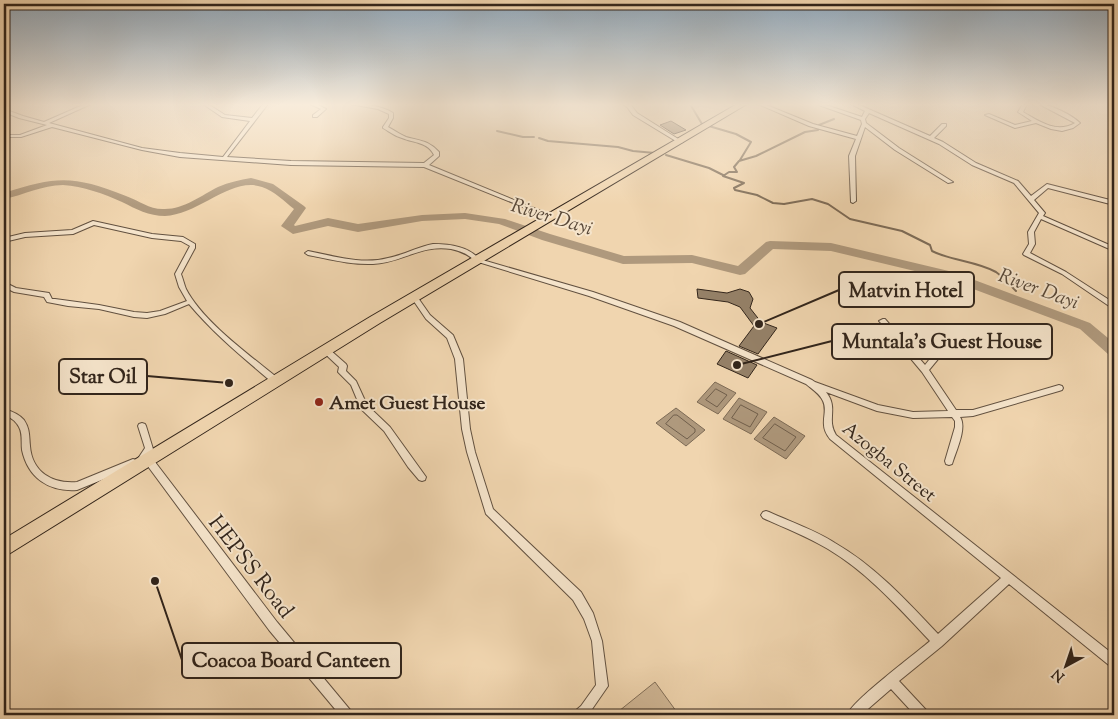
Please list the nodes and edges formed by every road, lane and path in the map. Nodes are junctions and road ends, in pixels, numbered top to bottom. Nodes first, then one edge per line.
1 (99, 138) edge
2 (240, 138) edge
3 (404, 138) edge
4 (674, 138) edge
5 (688, 138) edge
6 (858, 138) edge
7 (883, 138) edge
8 (927, 138) edge
9 (930, 139) joint
10 (681, 142) junction
11 (224, 158) junction
12 (424, 165) junction
13 (950, 182) dead end
14 (1031, 199) junction
15 (852, 201) dead end
16 (1114, 203) edge
17 (550, 216) junction
18 (1041, 217) junction
19 (4, 240) edge
20 (1114, 249) edge
21 (308, 252) dead end
22 (477, 260) junction
23 (4, 284) edge
24 (414, 297) junction
25 (190, 302) junction
26 (1114, 306) edge
27 (882, 320) dead end
28 (954, 333) dead end
29 (326, 351) junction
30 (924, 370) junction
31 (277, 382) junction
32 (809, 382) junction
33 (1059, 388) dead end
34 (4, 412) edge
35 (954, 414) junction
36 (142, 426) dead end
37 (145, 461) junction
38 (949, 461) dead end
39 (422, 477) dead end
40 (766, 515) dead end
41 (4, 549) edge
42 (1009, 577) junction
43 (938, 642) junction
44 (1114, 662) edge
45 (892, 682) junction
46 (347, 715) edge
47 (579, 715) edge
48 (854, 715) edge
49 (923, 715) edge

1 - 11 street
2 - 11 street
3 - 12 street
4 - 10 street
5 - 10 highway
6 - 15 street
7 - 13 street
8 - 9 street
9 - 14 street
10 - 17 highway
11 - 12 street
12 - 17 street
14 - 16 street
14 - 18 street
17 - 22 highway
18 - 20 street
18 - 26 street
19 - 25 street
21 - 22 street, Azogba Street
22 - 24 highway
22 - 32 street, Azogba Street
23 - 25 street
24 - 29 highway
24 - 47 street
25 - 31 street
27 - 30 street
28 - 30 street
29 - 31 highway
29 - 39 street
30 - 35 street
31 - 37 highway
32 - 35 street
32 - 42 street, Azogba Street
33 - 35 street
34 - 37 street
35 - 38 street
36 - 37 street
37 - 41 highway
37 - 46 street, HEPSS Road
40 - 43 street
42 - 43 street
42 - 44 street, Azogba Street
43 - 45 street
45 - 48 street
45 - 49 street

